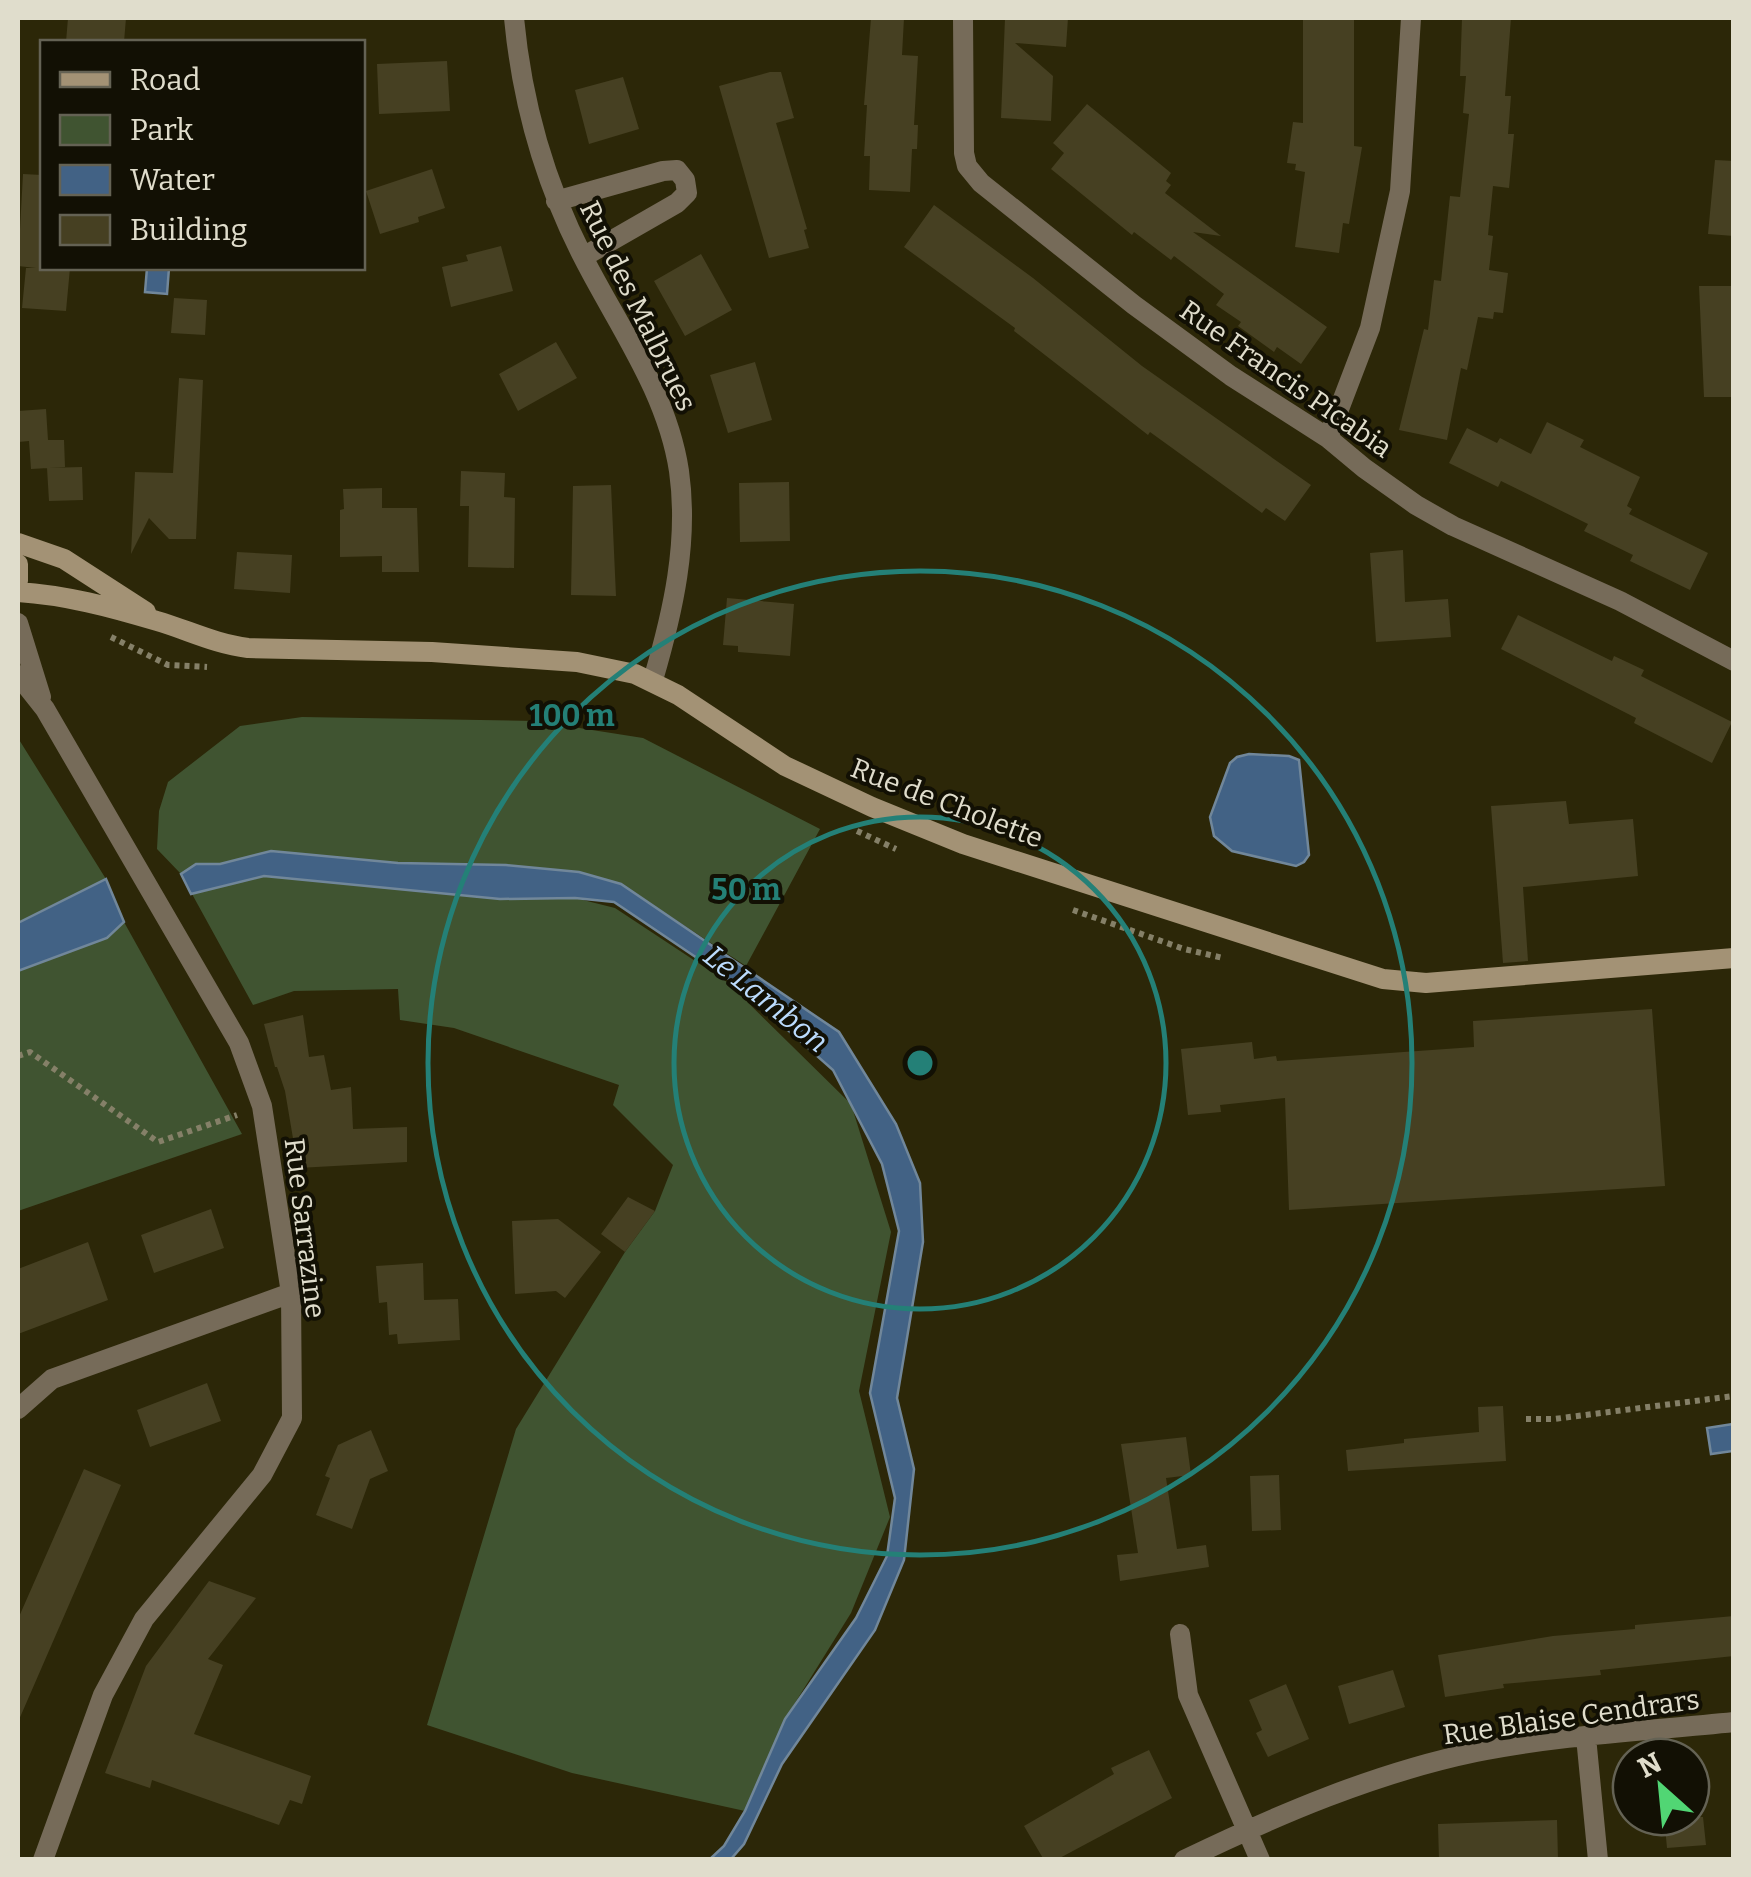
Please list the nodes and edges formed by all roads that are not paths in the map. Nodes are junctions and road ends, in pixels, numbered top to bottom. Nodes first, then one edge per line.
1 (514, 18) edge
2 (963, 18) edge
3 (1412, 18) edge
4 (556, 201) junction
5 (583, 258) junction
6 (1328, 438) junction
7 (18, 543) edge
8 (18, 564) edge
9 (18, 582) edge
10 (18, 592) edge
11 (18, 622) edge
12 (160, 622) junction
13 (1734, 661) edge
14 (18, 676) edge
15 (653, 680) junction
16 (45, 709) junction
17 (1734, 958) edge
18 (290, 1293) junction
19 (18, 1409) edge
20 (1180, 1634) dead end
21 (1734, 1722) edge
22 (1586, 1737) junction
23 (1248, 1829) junction
24 (43, 1860) edge
25 (1184, 1860) edge
26 (1260, 1860) edge
27 (1598, 1860) edge

1 - 4 street, Rue des Malbrues
2 - 6 street, Rue Francis Picabia
3 - 6 street
4 - 5 street, Rue des Malbrues
4 - 5 street
5 - 15 street, Rue des Malbrues
6 - 13 street, Rue Francis Picabia
7 - 12 street, Rue de Cholette
8 - 9 street
10 - 12 street, Rue de Cholette
11 - 16 street, Rue Sarrazine
12 - 15 street, Rue de Cholette
14 - 16 street, Rue Sarrazine
15 - 17 street, Rue de Cholette
16 - 18 street, Rue Sarrazine
18 - 19 street
18 - 24 street, Rue Sarrazine
20 - 23 street
21 - 22 street, Rue Blaise Cendrars
22 - 23 street, Rue Blaise Cendrars
22 - 27 street
23 - 25 street, Rue Blaise Cendrars
23 - 26 street

